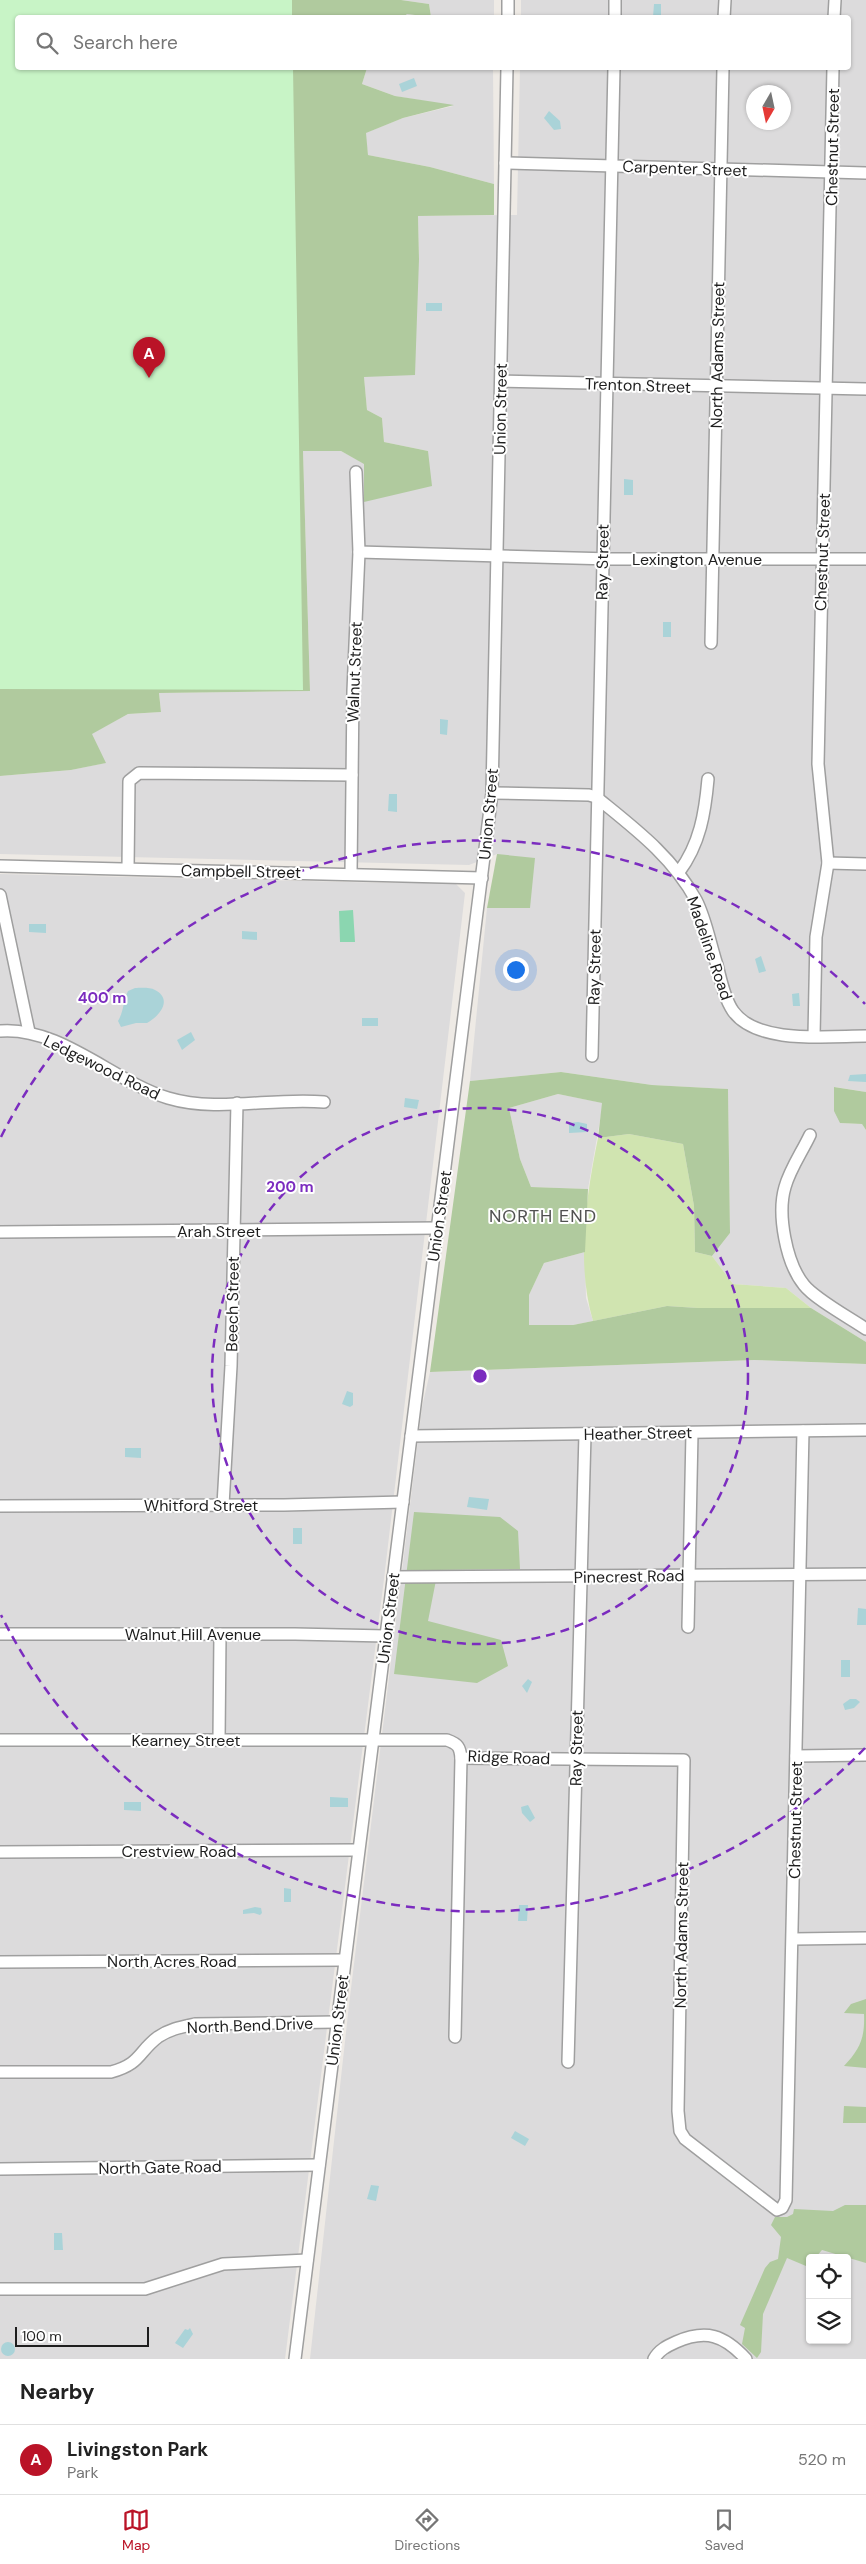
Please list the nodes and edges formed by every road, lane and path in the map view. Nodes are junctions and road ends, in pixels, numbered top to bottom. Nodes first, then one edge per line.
1 (508, 0) edge
2 (615, 0) edge
3 (725, 0) edge
4 (835, 0) edge
5 (508, 15) edge
6 (615, 15) edge
7 (724, 15) edge
8 (834, 15) edge
9 (507, 70) edge
10 (614, 70) edge
11 (723, 70) edge
12 (833, 70) edge
13 (505, 163) junction
14 (612, 166) junction
15 (721, 170) junction
16 (831, 171) junction
17 (866, 172) edge
18 (501, 381) junction
19 (607, 384) junction
20 (716, 387) junction
21 (827, 388) junction
22 (866, 389) edge
23 (356, 472) dead end
24 (359, 552) junction
25 (498, 555) junction
26 (603, 558) junction
27 (712, 559) junction
28 (822, 559) junction
29 (866, 559) edge
30 (711, 644) dead end
31 (352, 775) junction
32 (708, 779) dead end
33 (492, 793) junction
34 (596, 797) junction
35 (828, 864) junction
36 (866, 864) edge
37 (0, 866) edge
38 (128, 868) junction
39 (679, 872) junction
40 (351, 873) junction
41 (482, 878) junction
42 (0, 895) edge
43 (0, 1030) edge
44 (29, 1032) junction
45 (814, 1036) junction
46 (866, 1036) edge
47 (592, 1056) dead end
48 (324, 1102) dead end
49 (237, 1103) junction
50 (810, 1135) dead end
51 (437, 1228) junction
52 (0, 1232) edge
53 (233, 1232) junction
54 (866, 1329) edge
55 (866, 1430) edge
56 (803, 1431) junction
57 (692, 1433) junction
58 (585, 1434) junction
59 (411, 1436) junction
60 (403, 1502) junction
61 (223, 1505) junction
62 (0, 1506) edge
63 (801, 1574) junction
64 (866, 1574) edge
65 (689, 1575) junction
66 (393, 1577) junction
67 (580, 1577) junction
68 (688, 1627) dead end
69 (0, 1634) edge
70 (220, 1634) junction
71 (386, 1636) junction
72 (0, 1740) edge
73 (219, 1740) junction
74 (373, 1740) junction
75 (866, 1755) edge
76 (796, 1756) junction
77 (462, 1758) junction
78 (576, 1759) junction
79 (684, 1760) joint
80 (358, 1850) junction
81 (0, 1852) edge
82 (866, 1938) edge
83 (793, 1939) junction
84 (344, 1960) junction
85 (0, 1962) edge
86 (336, 2022) junction
87 (455, 2037) dead end
88 (568, 2062) dead end
89 (0, 2072) edge
90 (319, 2165) junction
91 (0, 2169) edge
92 (782, 2208) joint
93 (307, 2260) junction
94 (0, 2289) edge
95 (295, 2359) edge
96 (654, 2359) edge
97 (746, 2359) edge

1 - 5 street
2 - 6 street
3 - 7 street
4 - 8 street
9 - 13 street, Union Street
10 - 14 street, Ray Street
11 - 15 street, North Adams Street
12 - 16 street, Chestnut Street
13 - 14 street, Carpenter Street
13 - 18 street, Union Street
14 - 15 street, Carpenter Street
14 - 19 street, Ray Street
15 - 16 street, Carpenter Street
15 - 20 street, North Adams Street
16 - 17 street, Carpenter Street
16 - 21 street, Chestnut Street
18 - 19 street, Trenton Street
18 - 25 street, Union Street
19 - 20 street, Trenton Street
19 - 26 street, Ray Street
20 - 21 street, Trenton Street
20 - 27 street, North Adams Street
21 - 22 street, Trenton Street
21 - 28 street, Chestnut Street
23 - 24 street, Walnut Street
24 - 25 street, Lexington Avenue
24 - 31 street, Walnut Street
25 - 26 street, Lexington Avenue
25 - 33 street, Union Street
26 - 27 street, Lexington Avenue
26 - 34 street, Ray Street
27 - 28 street, Lexington Avenue
27 - 30 street, North Adams Street
28 - 29 street, Lexington Avenue
28 - 35 street, Chestnut Street
31 - 38 street
31 - 40 street, Walnut Street
32 - 39 street
33 - 34 street
33 - 41 street, Union Street
34 - 39 street, Madeline Road
34 - 47 street, Ray Street
35 - 36 street
35 - 45 street, Chestnut Street
37 - 38 street, Campbell Street
38 - 40 street, Campbell Street
39 - 45 street, Madeline Road
40 - 41 street, Campbell Street
41 - 51 street, Union Street
42 - 44 street
43 - 44 street, Ledgewood Road
44 - 49 street, Ledgewood Road
45 - 46 street, Madeline Road
48 - 49 street, Ledgewood Road
49 - 53 street, Beech Street
50 - 54 street
51 - 53 street, Arah Street
51 - 59 street, Union Street
52 - 53 street, Arah Street
53 - 61 street, Beech Street
55 - 56 street, Heather Street
56 - 57 street, Heather Street
56 - 63 street, Chestnut Street
57 - 58 street, Heather Street
57 - 65 street
58 - 59 street, Heather Street
58 - 67 street, Ray Street
59 - 60 street, Union Street
60 - 61 street, Whitford Street
60 - 66 street, Union Street
61 - 62 street, Whitford Street
63 - 64 street, Pinecrest Road
63 - 65 street, Pinecrest Road
63 - 76 street, Chestnut Street
65 - 67 street, Pinecrest Road
65 - 68 street
66 - 67 street, Pinecrest Road
66 - 71 street, Union Street
67 - 78 street, Ray Street
69 - 70 street, Walnut Hill Avenue
70 - 71 street, Walnut Hill Avenue
70 - 73 street
71 - 74 street, Union Street
72 - 73 street, Kearney Street
73 - 74 street, Kearney Street
74 - 77 street, Ridge Road
74 - 80 street, Union Street
75 - 76 street
76 - 83 street, Chestnut Street
77 - 78 street, Ridge Road
77 - 87 street
78 - 79 street, Ridge Road
78 - 88 street, Ray Street
79 - 92 street, North Adams Street
80 - 81 street, Crestview Road
80 - 84 street, Union Street
82 - 83 street
83 - 92 street, Chestnut Street
84 - 85 street, North Acres Road
84 - 86 street, Union Street
86 - 89 street, North Bend Drive
86 - 90 street, Union Street
90 - 91 street, North Gate Road
90 - 93 street, Union Street
93 - 94 street
93 - 95 street, Union Street
96 - 97 street

